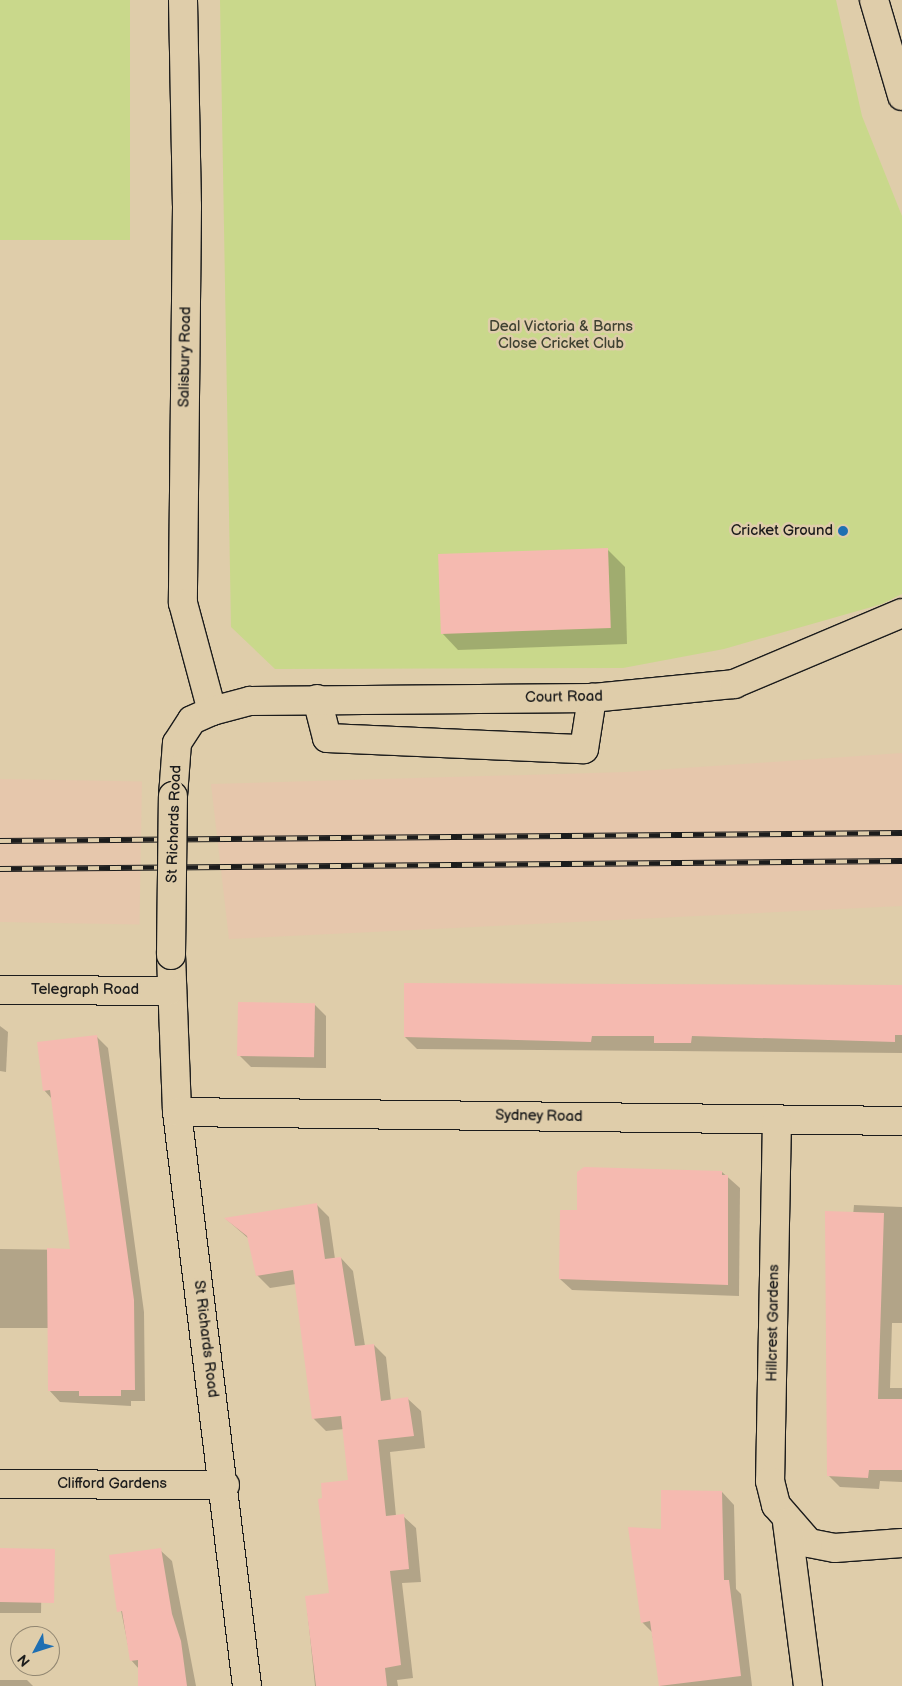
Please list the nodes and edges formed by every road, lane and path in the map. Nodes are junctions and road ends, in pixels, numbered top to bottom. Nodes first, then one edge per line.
1 (183, 0) edge
2 (874, 0) edge
3 (902, 96) edge
4 (902, 613) edge
5 (592, 698) junction
6 (318, 700) junction
7 (212, 711) junction
8 (0, 990) edge
9 (170, 991) junction
10 (177, 1112) junction
11 (778, 1119) junction
12 (902, 1121) edge
13 (0, 1484) edge
14 (224, 1485) junction
15 (787, 1522) junction
16 (902, 1542) edge
17 (248, 1686) edge
18 (808, 1686) edge

1 - 7 street, Salisbury Road
2 - 3 street
4 - 5 street, Court Road
5 - 6 street, Court Road
5 - 6 street
6 - 7 street, Court Road
7 - 9 street, St Richards Road, bridge
8 - 9 street, Telegraph Road
9 - 10 street, St Richards Road
10 - 11 street, Sydney Road
10 - 14 street, St Richards Road
11 - 12 street, Sydney Road
11 - 15 street, Hillcrest Gardens
13 - 14 street, Clifford Gardens
14 - 17 street, St Richards Road
15 - 16 street, Hillcrest Gardens
15 - 18 street, Hillcrest Gardens

